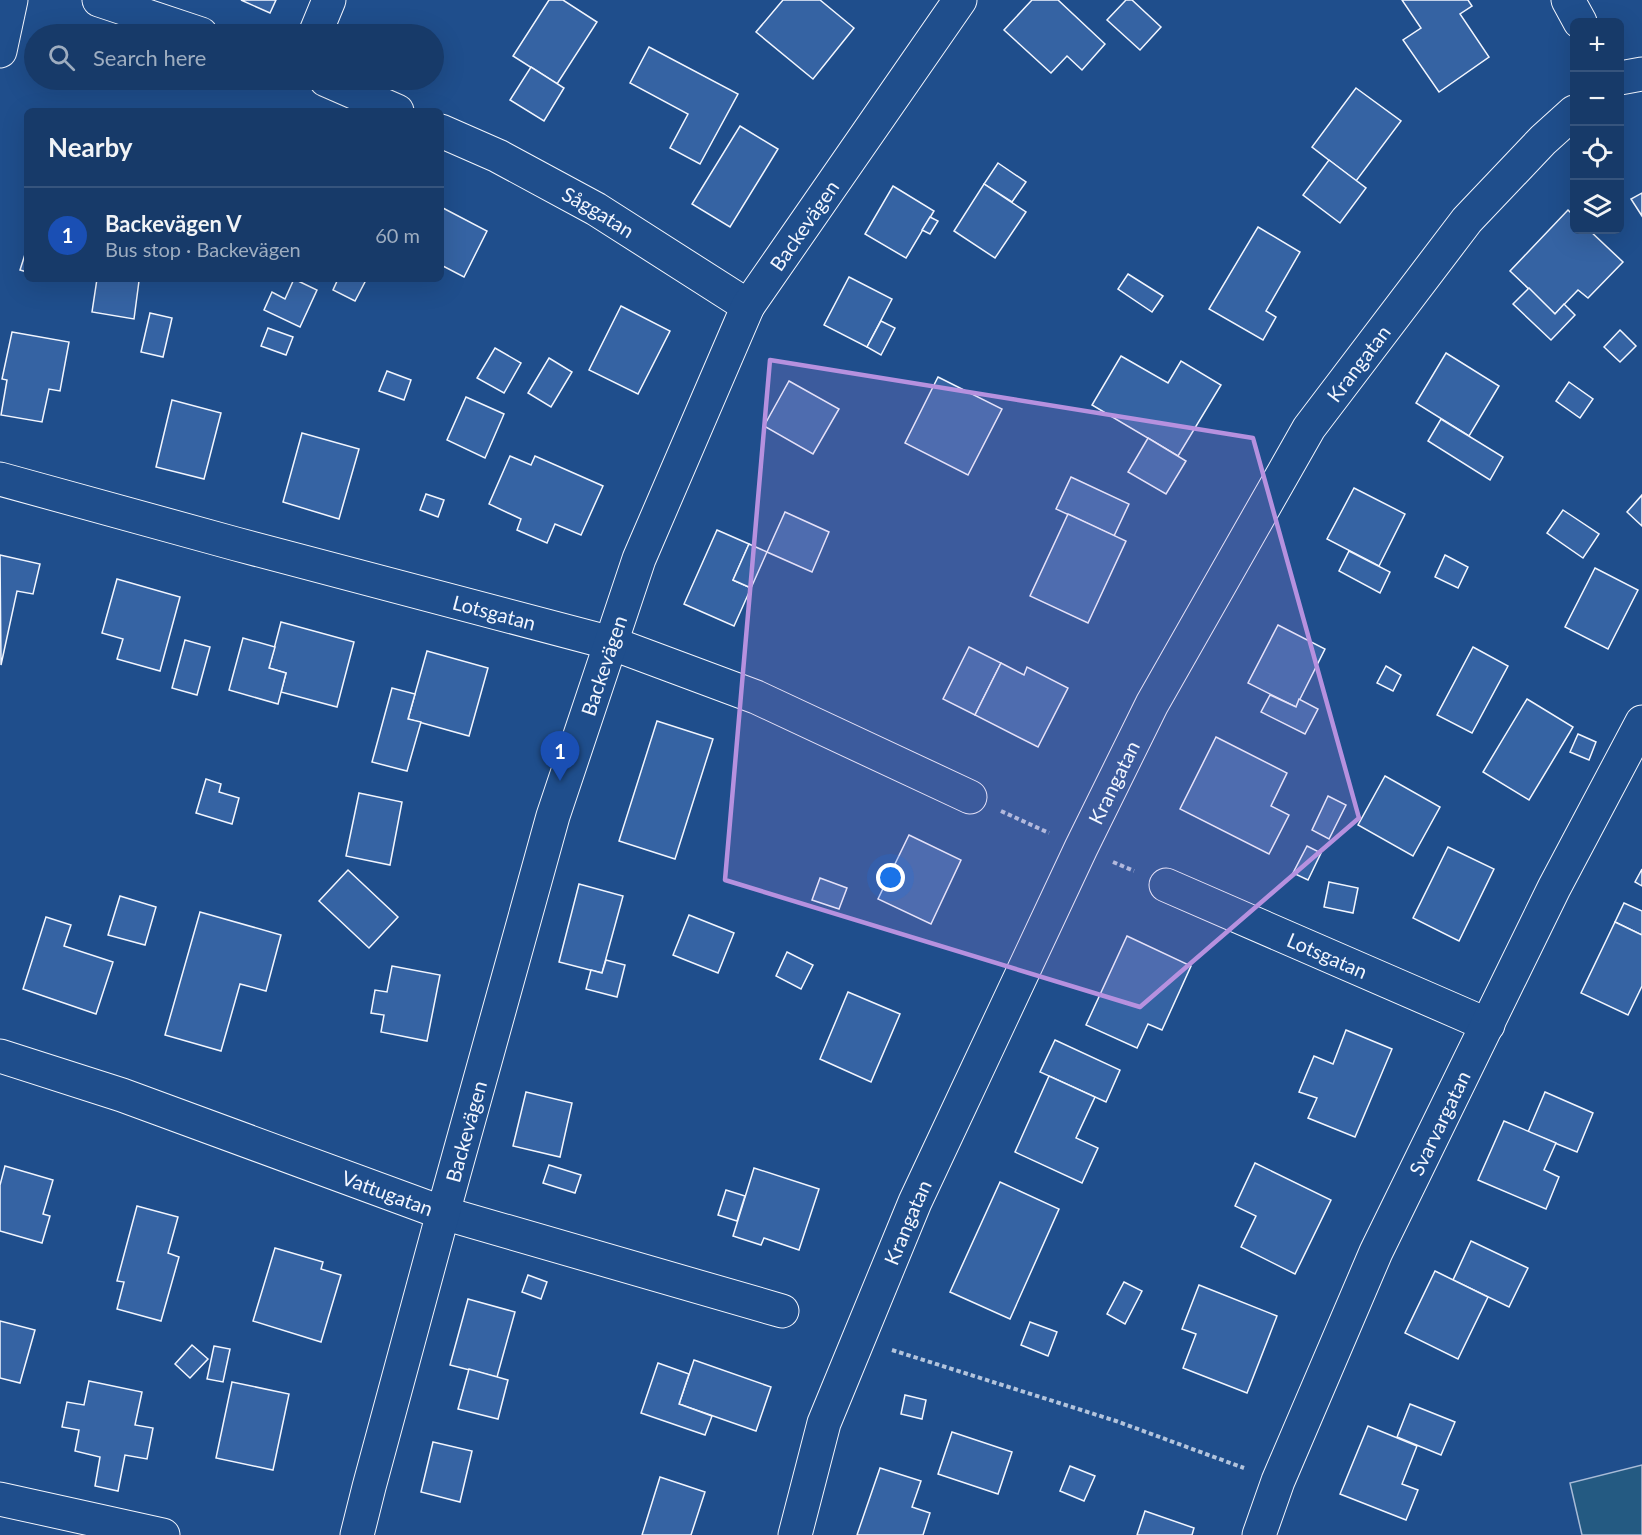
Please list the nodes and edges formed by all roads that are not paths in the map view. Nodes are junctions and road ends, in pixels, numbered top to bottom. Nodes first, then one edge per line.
1 (11, 0) edge
2 (99, 0) edge
3 (329, 0) edge
4 (960, 0) edge
5 (1568, 0) edge
6 (1578, 18) edge
7 (171, 24) edge
8 (319, 24) edge
9 (0, 51) edge
10 (1642, 74) edge
11 (1624, 77) edge
12 (349, 90) edge
13 (390, 108) edge
14 (1570, 116) edge
15 (444, 132) edge
16 (748, 306) junction
17 (0, 479) edge
18 (611, 643) junction
19 (1642, 722) edge
20 (970, 797) dead end
21 (1166, 885) dead end
22 (1488, 1024) junction
23 (0, 1056) edge
24 (443, 1213) junction
25 (782, 1311) dead end
26 (0, 1499) edge
27 (163, 1535) edge
28 (357, 1535) edge
29 (795, 1535) edge
30 (1259, 1535) edge

1 - 9 street
2 - 7 street
3 - 8 street
4 - 16 street, Backevägen
5 - 6 street
10 - 11 street
12 - 13 street
14 - 29 street, Krangatan
15 - 16 street, Såggatan
16 - 18 street, Backevägen
17 - 18 street, Lotsgatan
18 - 20 street, Lotsgatan
18 - 24 street, Backevägen
19 - 22 street, Svarvargatan
21 - 22 street, Lotsgatan
22 - 30 street, Svarvargatan
23 - 24 street, Vattugatan
24 - 25 street, Vattugatan
24 - 28 street, Backevägen
26 - 27 street

